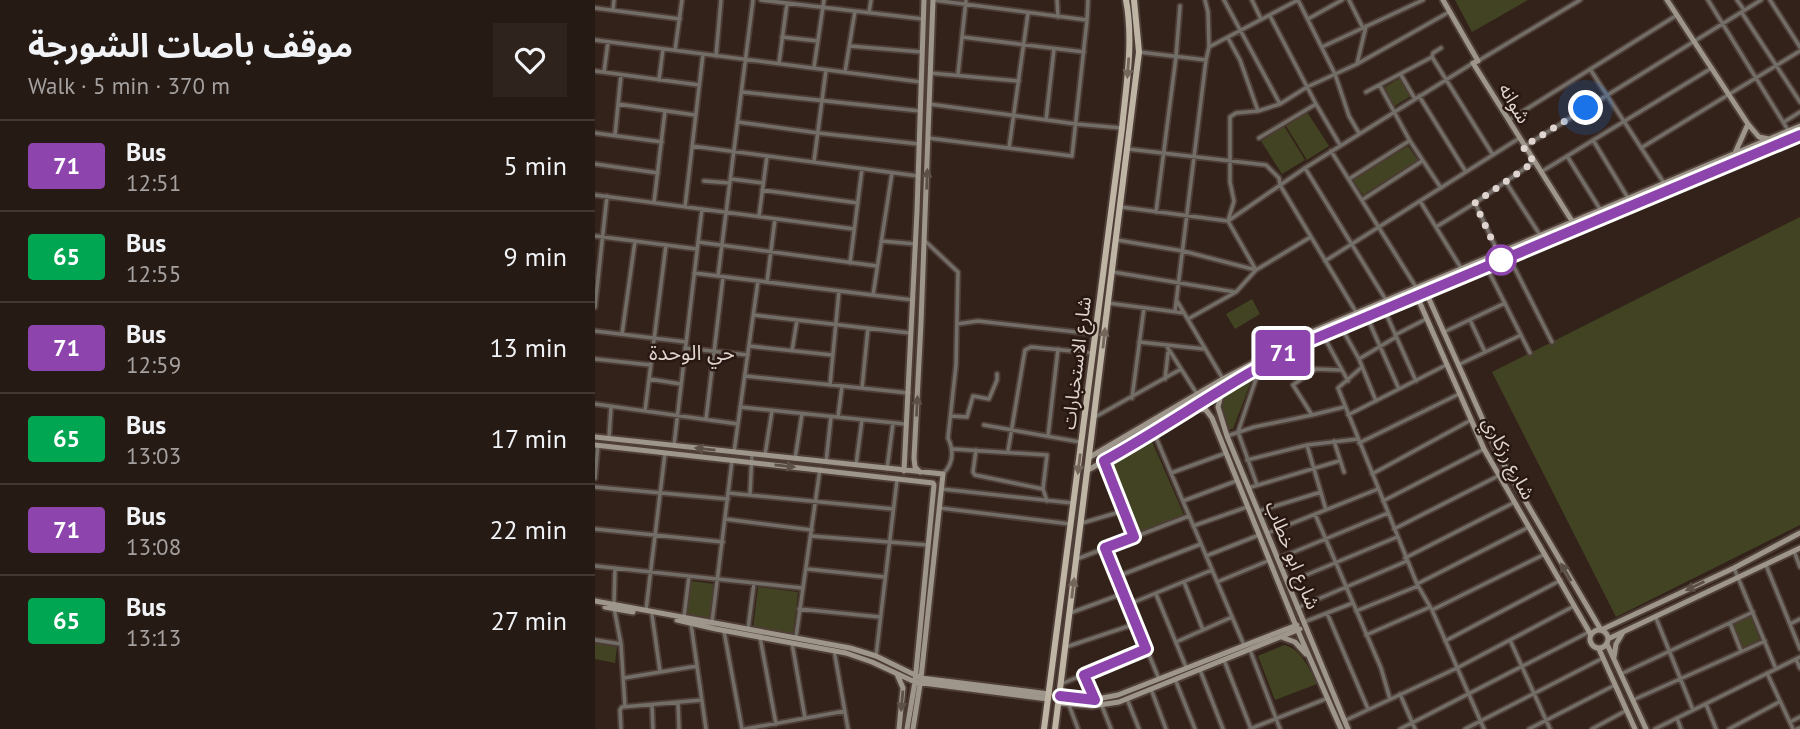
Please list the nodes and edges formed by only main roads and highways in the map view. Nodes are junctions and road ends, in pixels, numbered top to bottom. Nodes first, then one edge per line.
1 (1134, 0) edge
2 (1126, 1) edge
3 (1092, 367) junction
4 (1101, 368) junction
5 (1068, 549) junction
6 (1078, 550) junction
7 (1044, 729) edge
8 (1055, 729) edge

1 - 2 main road
4 -> 1 main road, شارع الاستخبارات
2 -> 3 main road, شارع الاستخبارات
3 - 4 main road
3 -> 5 main road, شارع الاستخبارات
4 - 6 main road, شارع الاستخبارات
5 - 6 main road
5 - 7 main road, شارع الاستخبارات
8 -> 6 main road, شارع الاستخبارات

